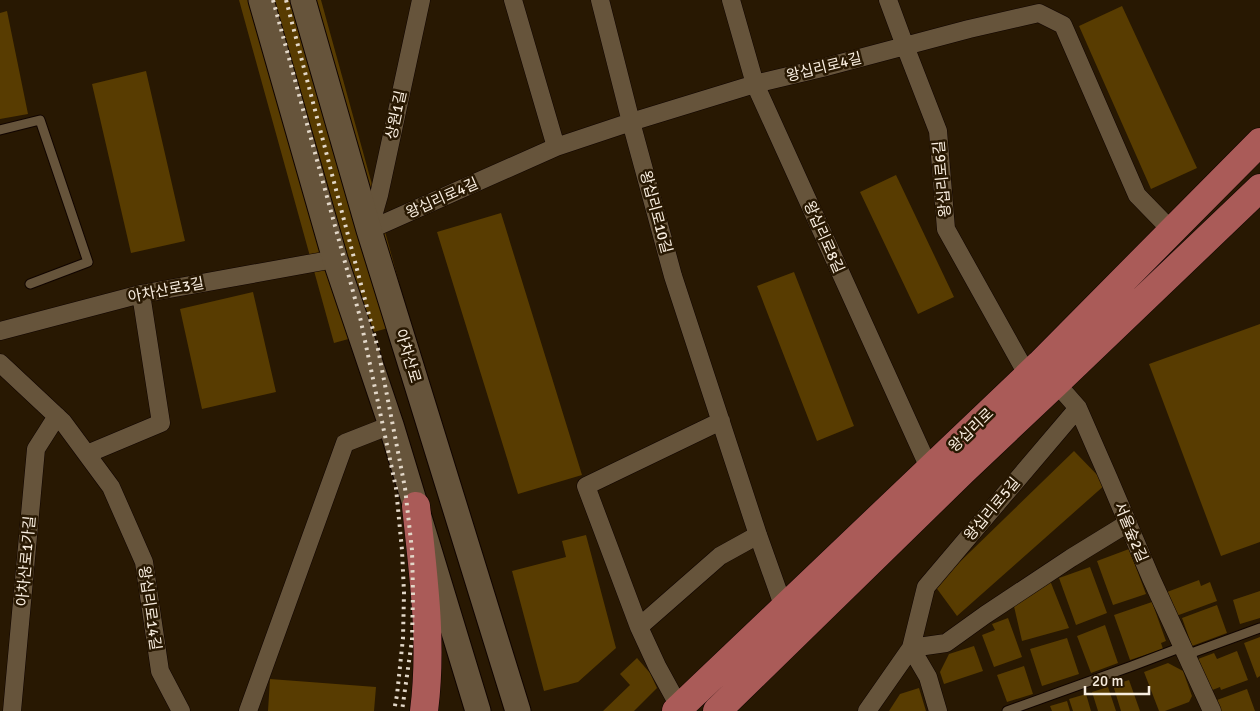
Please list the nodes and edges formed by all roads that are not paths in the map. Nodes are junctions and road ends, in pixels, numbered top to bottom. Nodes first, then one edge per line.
1 (261, 0) edge
2 (304, 0) edge
3 (421, 0) edge
4 (513, 0) edge
5 (600, 0) edge
6 (730, 0) edge
7 (888, 0) edge
8 (1037, 6) edge
9 (905, 46) junction
10 (755, 84) junction
11 (631, 122) junction
12 (0, 130) edge
13 (1260, 142) edge
14 (556, 147) junction
15 (1260, 188) edge
16 (369, 230) junction
17 (1172, 231) junction
18 (335, 259) junction
19 (30, 284) dead end
20 (141, 294) junction
21 (0, 331) edge
22 (0, 363) edge
23 (1028, 376) junction
24 (1056, 383) junction
25 (1078, 408) junction
26 (57, 416) junction
27 (721, 421) junction
28 (391, 425) junction
29 (87, 454) junction
30 (930, 470) junction
31 (416, 506) junction
32 (1128, 523) junction
33 (758, 535) junction
34 (784, 608) junction
35 (639, 627) junction
36 (1260, 628) edge
37 (911, 648) junction
38 (1184, 651) junction
39 (678, 709) edge
40 (12, 711) edge
41 (181, 711) edge
42 (248, 711) edge
43 (424, 711) edge
44 (478, 711) edge
45 (518, 711) edge
46 (718, 711) edge
47 (867, 711) edge
48 (938, 711) edge
49 (1007, 711) edge
50 (1212, 711) edge

1 - 18 main road
2 - 16 main road, 아차산로
3 - 16 street, 상원1길
4 - 14 street
5 - 11 street, 왕십리로10길
6 - 10 street, 왕십리로8길
7 - 9 street, 왕십리로6길
8 - 9 street, 왕십리로4길
8 - 17 street, 왕십리로4길
9 - 10 street, 왕십리로4길
9 - 23 street, 왕십리로6길
10 - 11 street, 왕십리로4길
10 - 30 street, 왕십리로8길
11 - 14 street, 왕십리로4길
11 - 27 street, 왕십리로10길
12 - 19 lane
13 - 17 main road, 왕십리로
14 - 16 street, 왕십리로4길
15 - 24 main road, 왕십리로
16 - 45 main road, 아차산로
17 - 23 main road, 왕십리로
18 - 20 street, 아차산로3길
18 - 28 main road
20 - 21 street, 아차산로3길
20 - 29 street
22 - 26 street, 왕십리로14길
23 - 30 main road, 왕십리로
24 - 25 street
24 - 46 main road, 왕십리로
25 - 32 street, 서울숲2길
25 - 37 street, 왕십리로5길
26 - 29 street, 왕십리로14길
26 - 40 street, 아차산로1가길
27 - 33 street, 왕십리로10길
27 - 35 street
28 - 31 main road
28 - 42 street
29 - 41 street, 왕십리로14길
30 - 34 main road, 왕십리로
31 - 43 main road
31 - 44 main road
32 - 37 street
32 - 38 street, 서울숲2길
33 - 34 street, 왕십리로10길
33 - 35 street
34 - 39 main road, 왕십리로
35 - 39 street
36 - 38 lane
37 - 47 street, 왕십리로5길
37 - 48 street
38 - 49 lane
38 - 50 street, 서울숲2길

